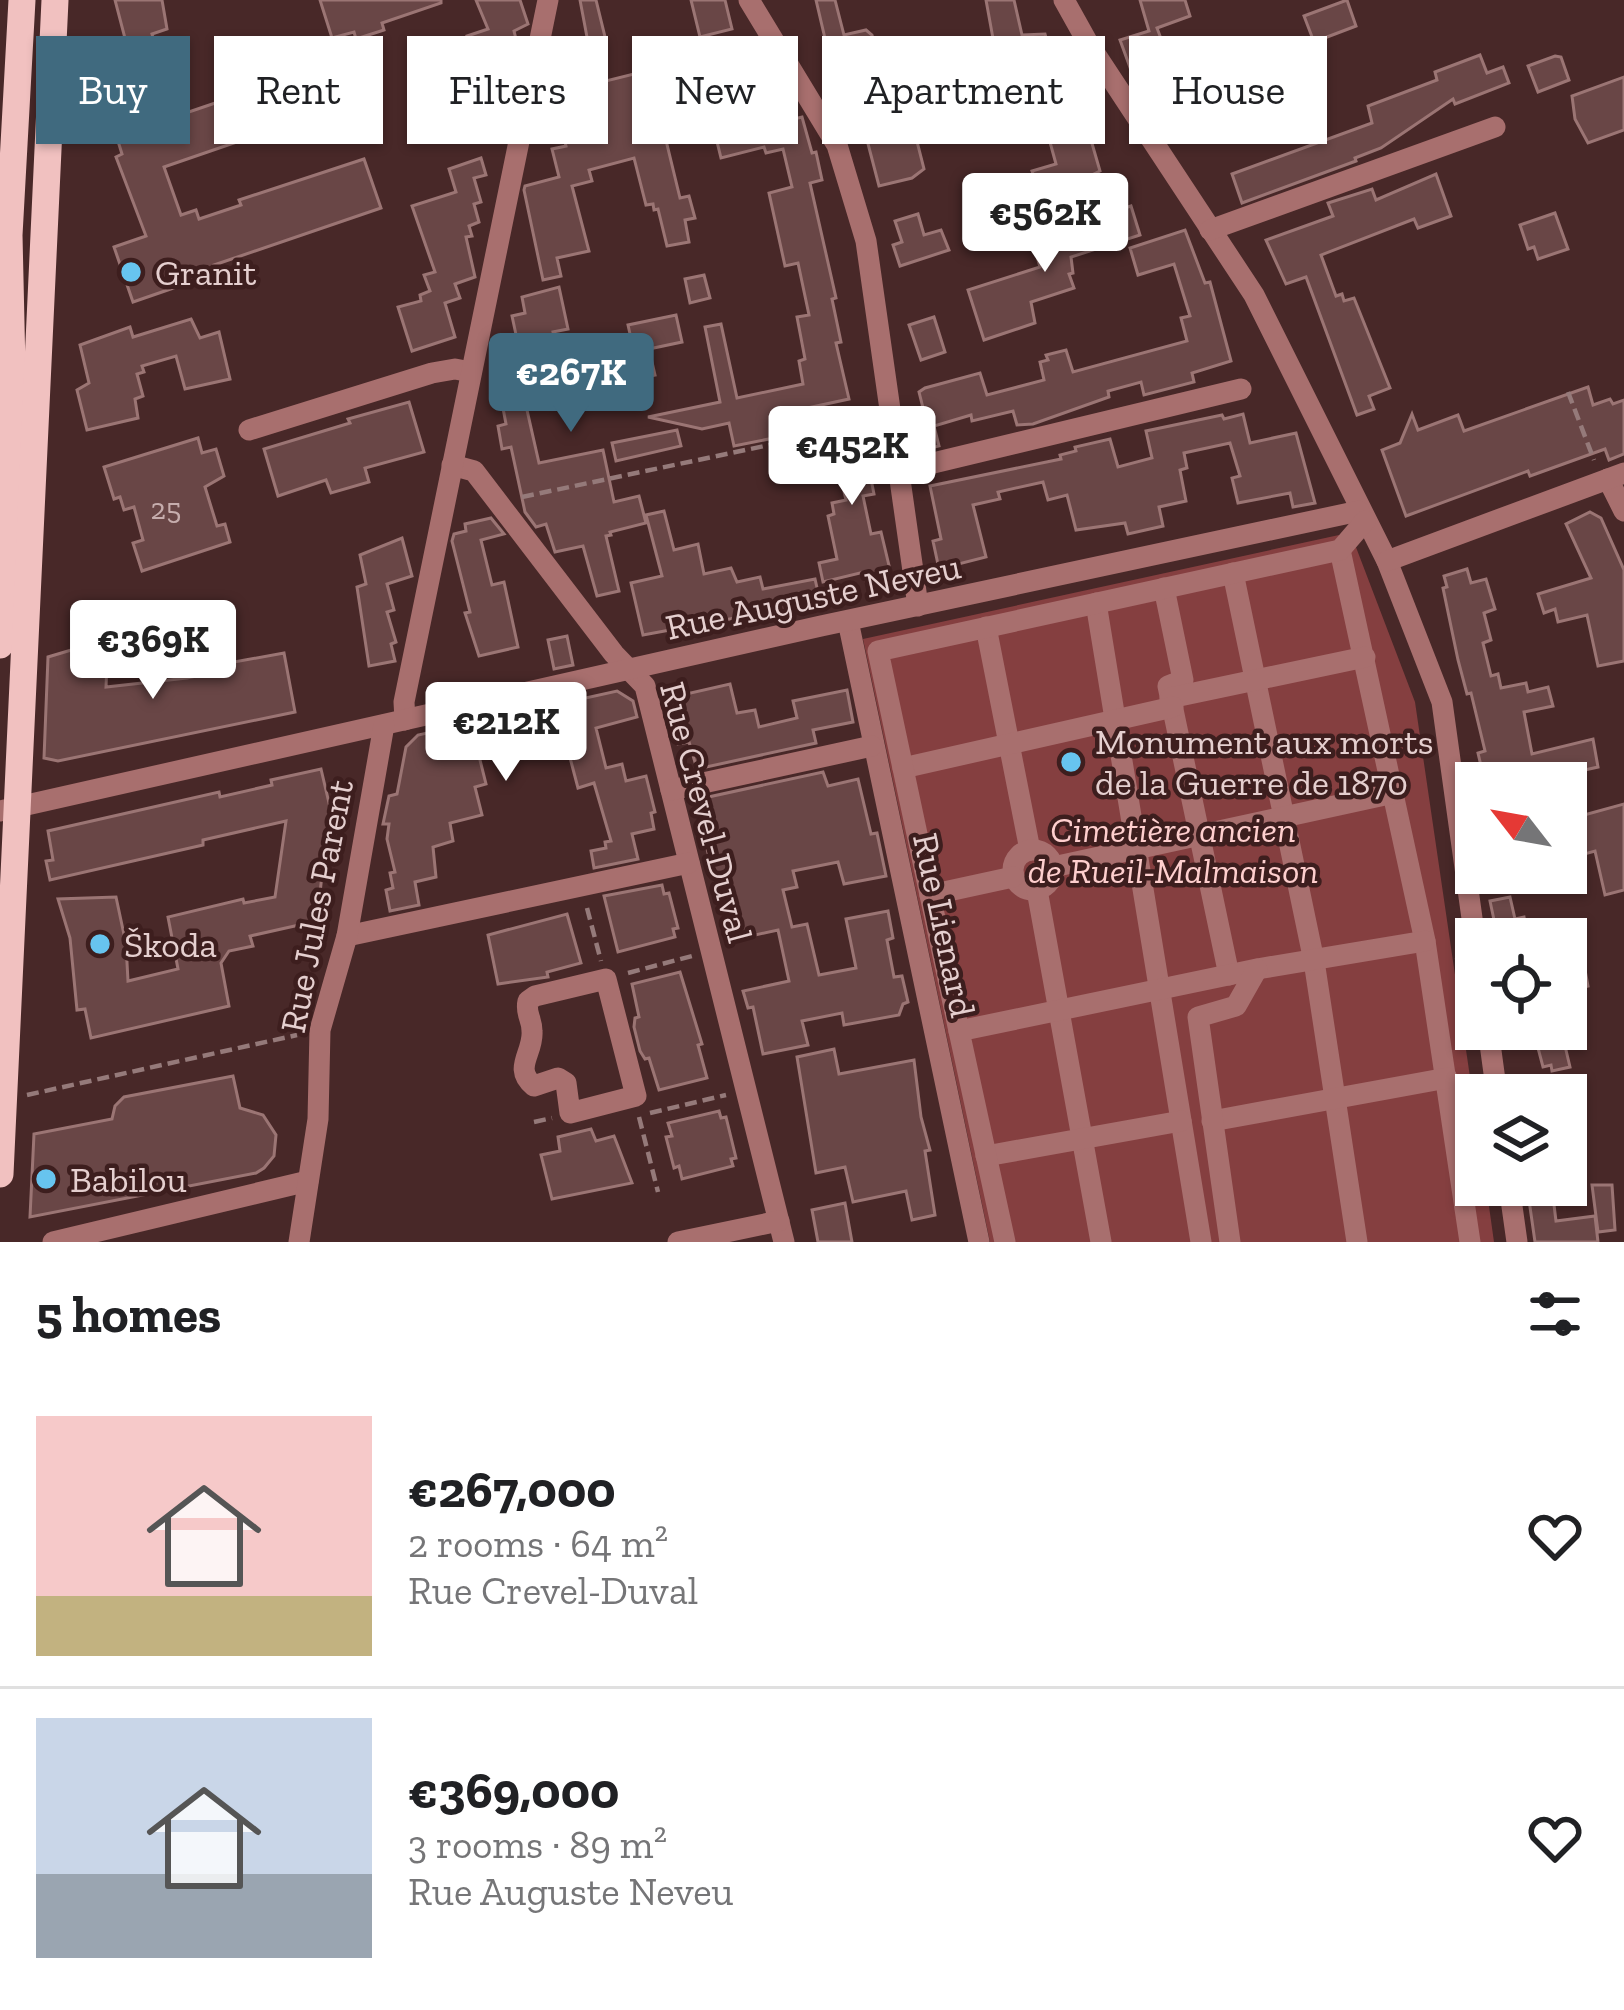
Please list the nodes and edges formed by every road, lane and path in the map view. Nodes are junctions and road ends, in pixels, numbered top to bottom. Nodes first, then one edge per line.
1 (55, 0) edge
2 (548, 0) edge
3 (749, 0) edge
4 (1064, 0) edge
5 (20, 5) edge
6 (1495, 127) dead end
7 (1210, 230) junction
8 (471, 372) junction
9 (1241, 389) dead end
10 (1568, 392) dead end
11 (892, 418) junction
12 (249, 430) dead end
13 (452, 465) junction
14 (900, 471) junction
15 (1611, 478) edge
16 (499, 502) junction
17 (1624, 511) edge
18 (1362, 516) junction
19 (1340, 550) junction
20 (1387, 561) junction
21 (1233, 573) junction
22 (1165, 588) junction
23 (1096, 603) junction
24 (918, 606) junction
25 (848, 620) junction
26 (986, 627) junction
27 (0, 645) edge
28 (1365, 656) junction
29 (631, 670) junction
30 (1255, 680) junction
31 (1172, 702) junction
32 (1116, 720) junction
33 (395, 723) junction
34 (1009, 744) junction
35 (872, 746) junction
36 (903, 767) junction
37 (671, 790) junction
38 (1394, 793) junction
39 (8, 809) edge
40 (1283, 817) junction
41 (1198, 836) junction
42 (1137, 849) junction
43 (1030, 850) junction
44 (689, 862) junction
45 (1053, 867) junction
46 (1013, 877) junction
47 (580, 886) junction
48 (1036, 890) junction
49 (930, 895) junction
50 (1463, 918) edge
51 (347, 936) junction
52 (1425, 941) junction
53 (1314, 961) junction
54 (668, 962) dead end
55 (1257, 969) junction
56 (1229, 975) junction
57 (606, 979) junction
58 (1160, 989) junction
59 (1059, 1009) junction
60 (320, 1030) junction
61 (959, 1031) junction
62 (1447, 1078) junction
63 (1335, 1098) junction
64 (4, 1100) junction
65 (702, 1101) dead end
66 (1181, 1120) junction
67 (1212, 1121) junction
68 (1082, 1138) junction
69 (986, 1156) junction
70 (0, 1174) edge
71 (308, 1181) junction
72 (658, 1192) dead end
73 (1512, 1206) edge
74 (782, 1232) edge
75 (53, 1242) edge
76 (299, 1242) edge
77 (678, 1242) edge
78 (980, 1242) edge
79 (1005, 1242) edge
80 (1101, 1242) edge
81 (1201, 1242) edge
82 (1230, 1242) edge
83 (1357, 1242) edge
84 (1470, 1242) edge
85 (1517, 1242) edge

1 - 39 main road
2 - 8 street, Rue Jules Parent
3 - 11 street
4 - 7 street
5 - 27 main road
6 - 7 street
7 - 18 street
8 - 12 street
8 - 13 street, Rue Jules Parent
9 - 14 street
10 - 15 path
11 - 14 street
11 - 16 path
13 - 16 street, Rue Crevel-Duval
13 - 33 street, Rue Jules Parent
14 - 24 street
15 - 17 street
15 - 20 street
16 - 29 street, Rue Crevel-Duval
18 - 19 street
18 - 20 street
18 - 24 street, Rue Auguste Neveu
19 - 21 street
19 - 28 street
20 - 50 street
21 - 22 street
21 - 30 street
22 - 23 street
22 - 31 street
23 - 26 street
23 - 32 street
24 - 25 street, Rue Auguste Neveu
25 - 29 street, Rue Auguste Neveu
25 - 35 street, Rue Lienard
26 - 34 street
26 - 36 street
28 - 30 street
28 - 38 street
29 - 33 street, Rue Auguste Neveu
29 - 37 street, Rue Crevel-Duval
30 - 31 street
30 - 40 street
31 - 32 street
31 - 41 street
32 - 34 street
32 - 42 street
33 - 39 street, Rue Auguste Neveu
33 - 51 street, Rue Jules Parent
34 - 36 street
34 - 43 street
35 - 37 street
35 - 78 street, Rue Lienard
36 - 49 street
37 - 44 street, Rue Crevel-Duval
38 - 40 street
38 - 52 street
39 - 64 main road
40 - 41 street
40 - 53 street
41 - 42 street
41 - 56 street
42 - 45 street
42 - 58 street
43 - 45 street
43 - 46 street
44 - 47 street
44 - 74 street, Rue Crevel-Duval
45 - 48 street
46 - 48 street
46 - 49 street
47 - 51 street
47 - 57 path
48 - 59 street
49 - 61 street
51 - 60 street, Rue Jules Parent
52 - 53 street
52 - 62 street
53 - 55 street
53 - 63 street
54 - 57 path
55 - 56 street
55 - 67 street
56 - 58 street
57 - 57 street
58 - 59 street
58 - 66 street
59 - 61 street
59 - 68 street
60 - 64 path
60 - 71 street, Rue Jules Parent
61 - 69 street
62 - 63 street
62 - 84 street
63 - 67 street
63 - 83 street
64 - 70 main road
65 - 72 path
66 - 68 street
66 - 81 street
67 - 82 street
68 - 69 street
68 - 80 street
69 - 79 street
71 - 75 street
71 - 76 street, Rue Jules Parent
73 - 85 street
74 - 77 street

